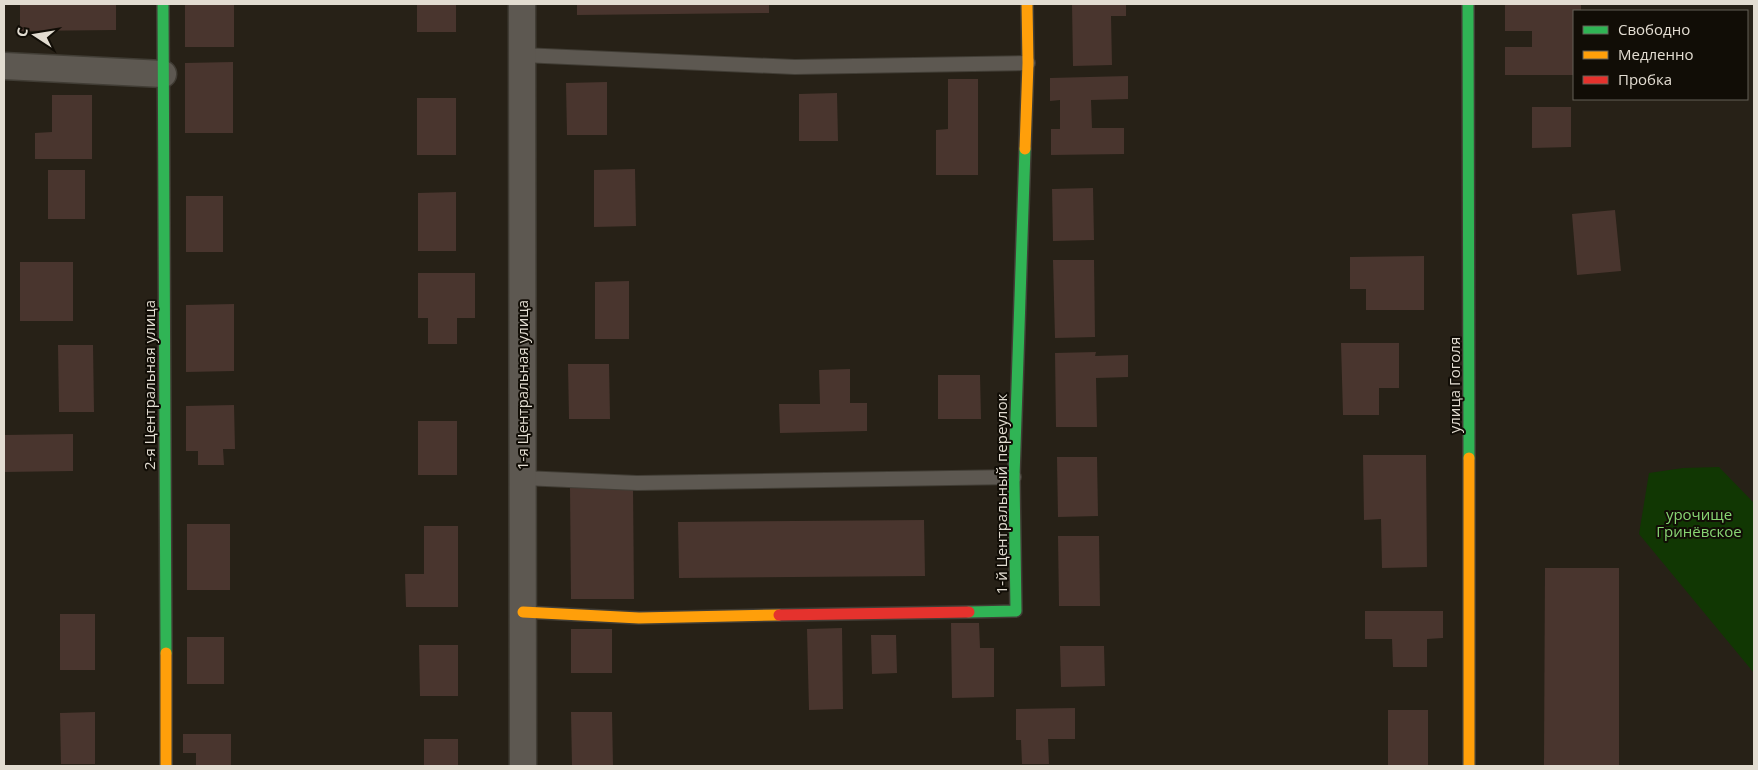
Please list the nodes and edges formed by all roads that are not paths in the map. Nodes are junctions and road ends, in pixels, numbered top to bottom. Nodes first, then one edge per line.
1 (163, 4) edge
2 (522, 4) edge
3 (1027, 4) edge
4 (1468, 4) edge
5 (522, 55) junction
6 (1028, 63) junction
7 (4, 66) edge
8 (163, 74) junction
9 (1014, 477) junction
10 (523, 478) junction
11 (523, 612) junction
12 (166, 766) edge
13 (523, 766) edge
14 (1469, 766) edge

1 - 8 street, 2-я Центральная улица
2 - 5 street, 1-я Центральная улица
3 - 6 street, 1-й Центральный переулок
4 - 14 street, улица Гоголя
5 - 6 lane
5 - 10 street, 1-я Центральная улица
6 - 9 street, 1-й Центральный переулок
7 - 8 street
8 - 12 street, 2-я Центральная улица
9 - 10 lane
9 - 11 street, 1-й Центральный переулок
10 - 11 street, 1-я Центральная улица
11 - 13 street, 1-я Центральная улица

